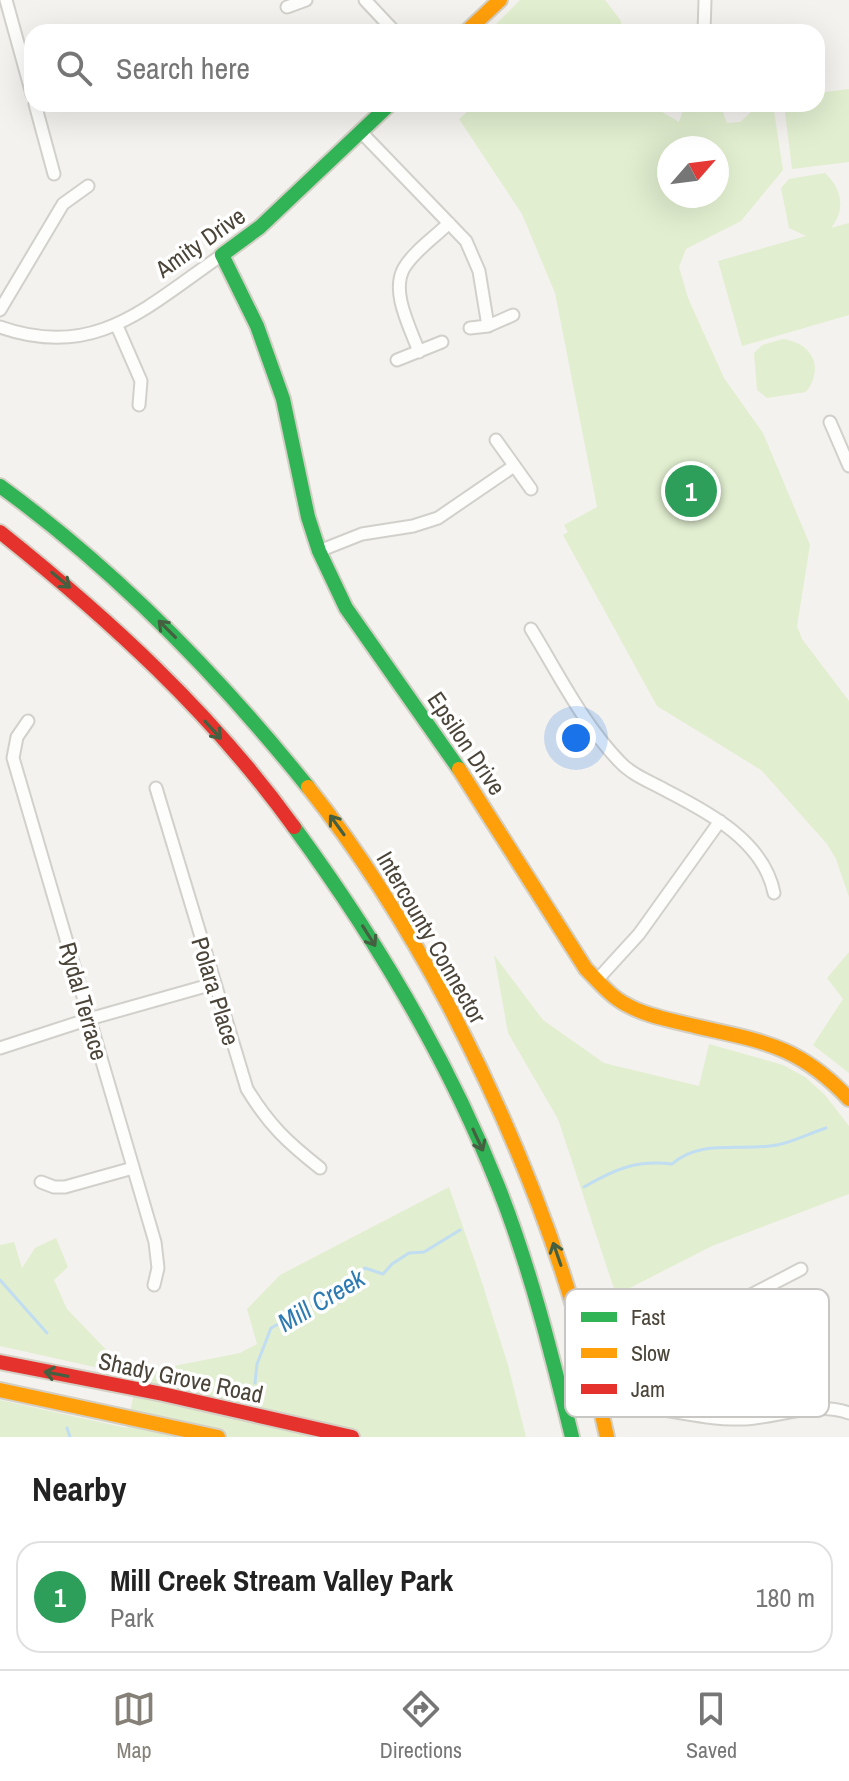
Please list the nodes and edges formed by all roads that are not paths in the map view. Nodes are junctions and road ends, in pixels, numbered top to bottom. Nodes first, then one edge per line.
1 (6, 0) edge
2 (306, 0) edge
3 (365, 0) edge
4 (500, 0) edge
5 (705, 0) edge
6 (287, 7) dead end
7 (388, 24) edge
8 (474, 24) edge
9 (704, 24) edge
10 (24, 65) edge
11 (37, 112) edge
12 (382, 112) edge
13 (361, 132) junction
14 (54, 174) dead end
15 (88, 186) dead end
16 (449, 223) junction
17 (222, 255) junction
18 (0, 310) edge
19 (513, 315) dead end
20 (117, 326) junction
21 (488, 326) junction
22 (0, 327) edge
23 (470, 328) dead end
24 (442, 342) dead end
25 (419, 352) junction
26 (397, 360) dead end
27 (139, 405) dead end
28 (830, 422) dead end
29 (496, 440) dead end
30 (514, 466) junction
31 (849, 466) edge
32 (0, 486) edge
33 (531, 489) dead end
34 (0, 532) edge
35 (319, 551) junction
36 (531, 629) dead end
37 (28, 721) dead end
38 (156, 788) dead end
39 (720, 821) junction
40 (774, 893) dead end
41 (597, 980) junction
42 (213, 984) junction
43 (89, 1019) junction
44 (0, 1048) edge
45 (849, 1099) edge
46 (133, 1168) junction
47 (320, 1168) dead end
48 (41, 1182) dead end
49 (801, 1269) dead end
50 (154, 1285) dead end
51 (569, 1289) edge
52 (763, 1289) edge
53 (0, 1362) edge
54 (0, 1390) edge
55 (829, 1408) edge
56 (565, 1410) edge
57 (849, 1413) edge
58 (567, 1417) edge
59 (603, 1417) edge
60 (724, 1417) edge
61 (755, 1417) edge
62 (741, 1419) joint
63 (218, 1437) edge
64 (352, 1437) edge
65 (572, 1437) edge
66 (607, 1437) edge

1 - 10 street
2 - 6 street
3 - 7 street
4 - 8 main road
5 - 9 street
11 - 14 street
12 - 13 main road, Amity Drive
13 - 16 street
13 - 17 main road, Amity Drive
15 - 18 street
16 - 21 street
16 - 25 street
17 - 20 street, Amity Drive
17 - 35 main road, Epsilon Drive
19 - 21 street
20 - 22 street, Amity Drive
20 - 27 street
21 - 23 street
24 - 25 street
25 - 26 street
28 - 31 street
29 - 30 street
30 - 33 street
30 - 35 street
51 -> 32 main road, Intercounty Connector
34 -> 56 main road
35 - 41 main road, Epsilon Drive
36 - 39 street
37 - 43 street, Rydal Terrace
38 - 42 street, Polara Place
39 - 40 street
39 - 41 street
41 - 45 main road, Epsilon Drive
42 - 43 street
42 - 47 street, Polara Place
43 - 44 street
43 - 46 street, Rydal Terrace
46 - 48 street
46 - 50 street, Rydal Terrace
49 - 52 street
64 -> 53 main road, Shady Grove Road
54 - 63 main road, Shady Grove Road
55 - 57 street
58 -> 65 main road
66 -> 59 main road, Intercounty Connector
60 - 62 street
61 - 62 street

